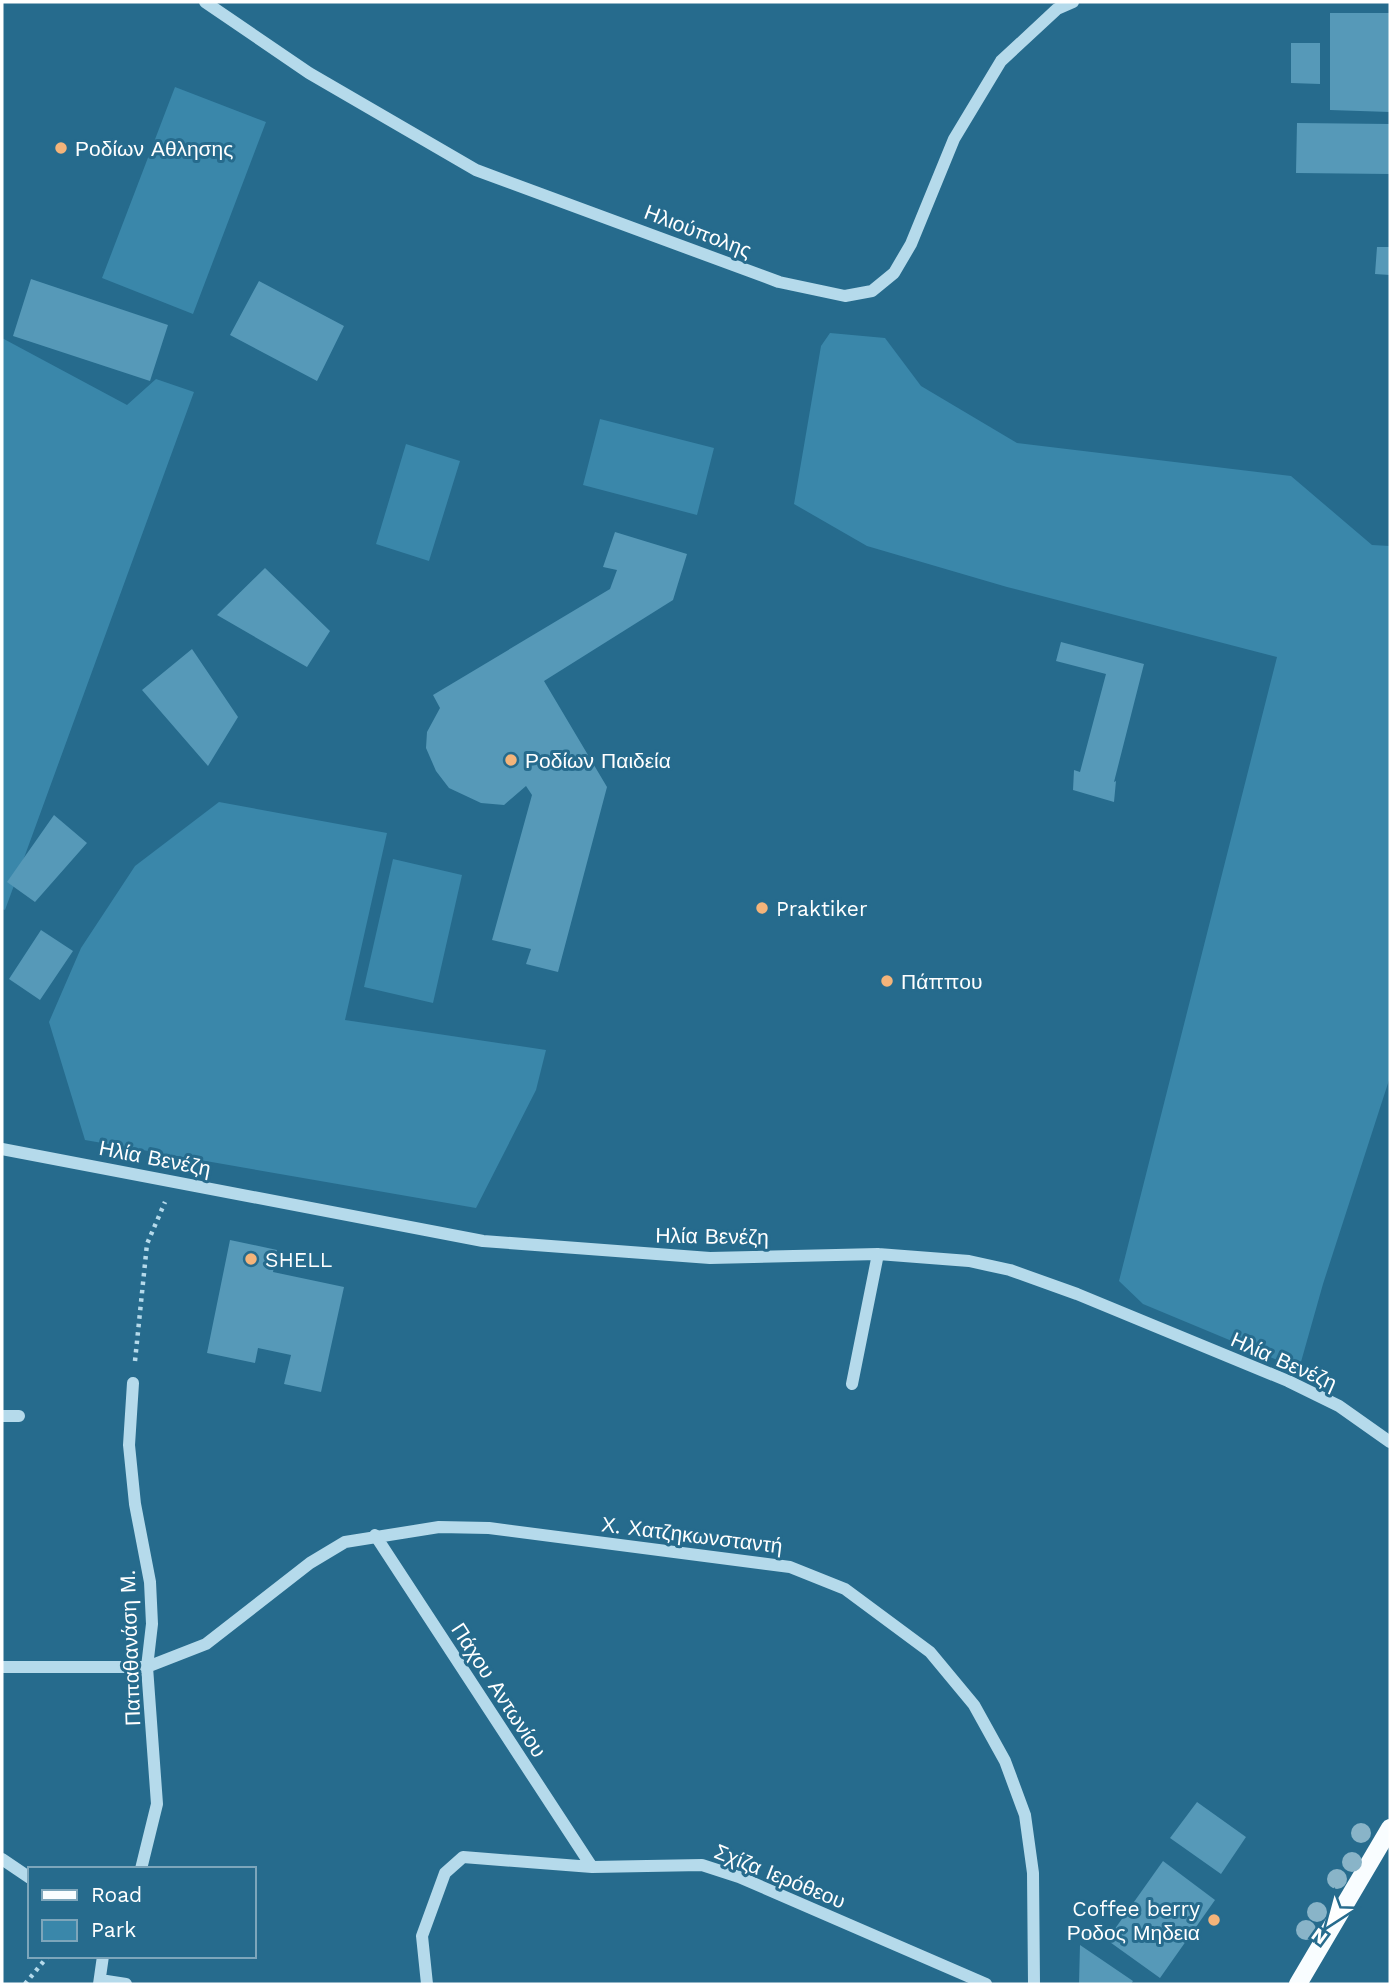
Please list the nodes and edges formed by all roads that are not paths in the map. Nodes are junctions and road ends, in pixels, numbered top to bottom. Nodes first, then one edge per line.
1 (205, 2) edge
2 (1073, 2) edge
3 (2, 1149) edge
4 (878, 1254) junction
5 (133, 1382) road end
6 (852, 1384) dead end
7 (2, 1416) edge
8 (19, 1416) dead end
9 (1390, 1442) edge
10 (375, 1535) junction
11 (2, 1667) edge
12 (147, 1667) junction
13 (1390, 1828) edge
14 (2, 1859) edge
15 (141, 1867) edge
16 (592, 1867) junction
17 (28, 1877) edge
18 (103, 1958) edge
19 (99, 1982) edge
20 (126, 1984) edge
21 (426, 1984) edge
22 (986, 1984) edge
23 (1034, 1984) edge
24 (1298, 1984) edge

1 - 2 street, Ηλιούπολης
3 - 4 street, Ηλία Βενέζη
4 - 6 street
4 - 9 street, Ηλία Βενέζη
5 - 12 street, Παπαθανάση Μ.
7 - 8 street
10 - 12 street, Χ. Χατζηκωνσταντή
10 - 16 street, Πάχου Αντωνίου
10 - 23 street, Χ. Χατζηκωνσταντή
11 - 12 street
12 - 15 street, Παπαθανάση Μ.
13 - 24 main road
14 - 17 street
16 - 21 street, Σχίζα Ιερόθεου
16 - 22 street, Σχίζα Ιερόθεου
18 - 19 street
19 - 20 street

